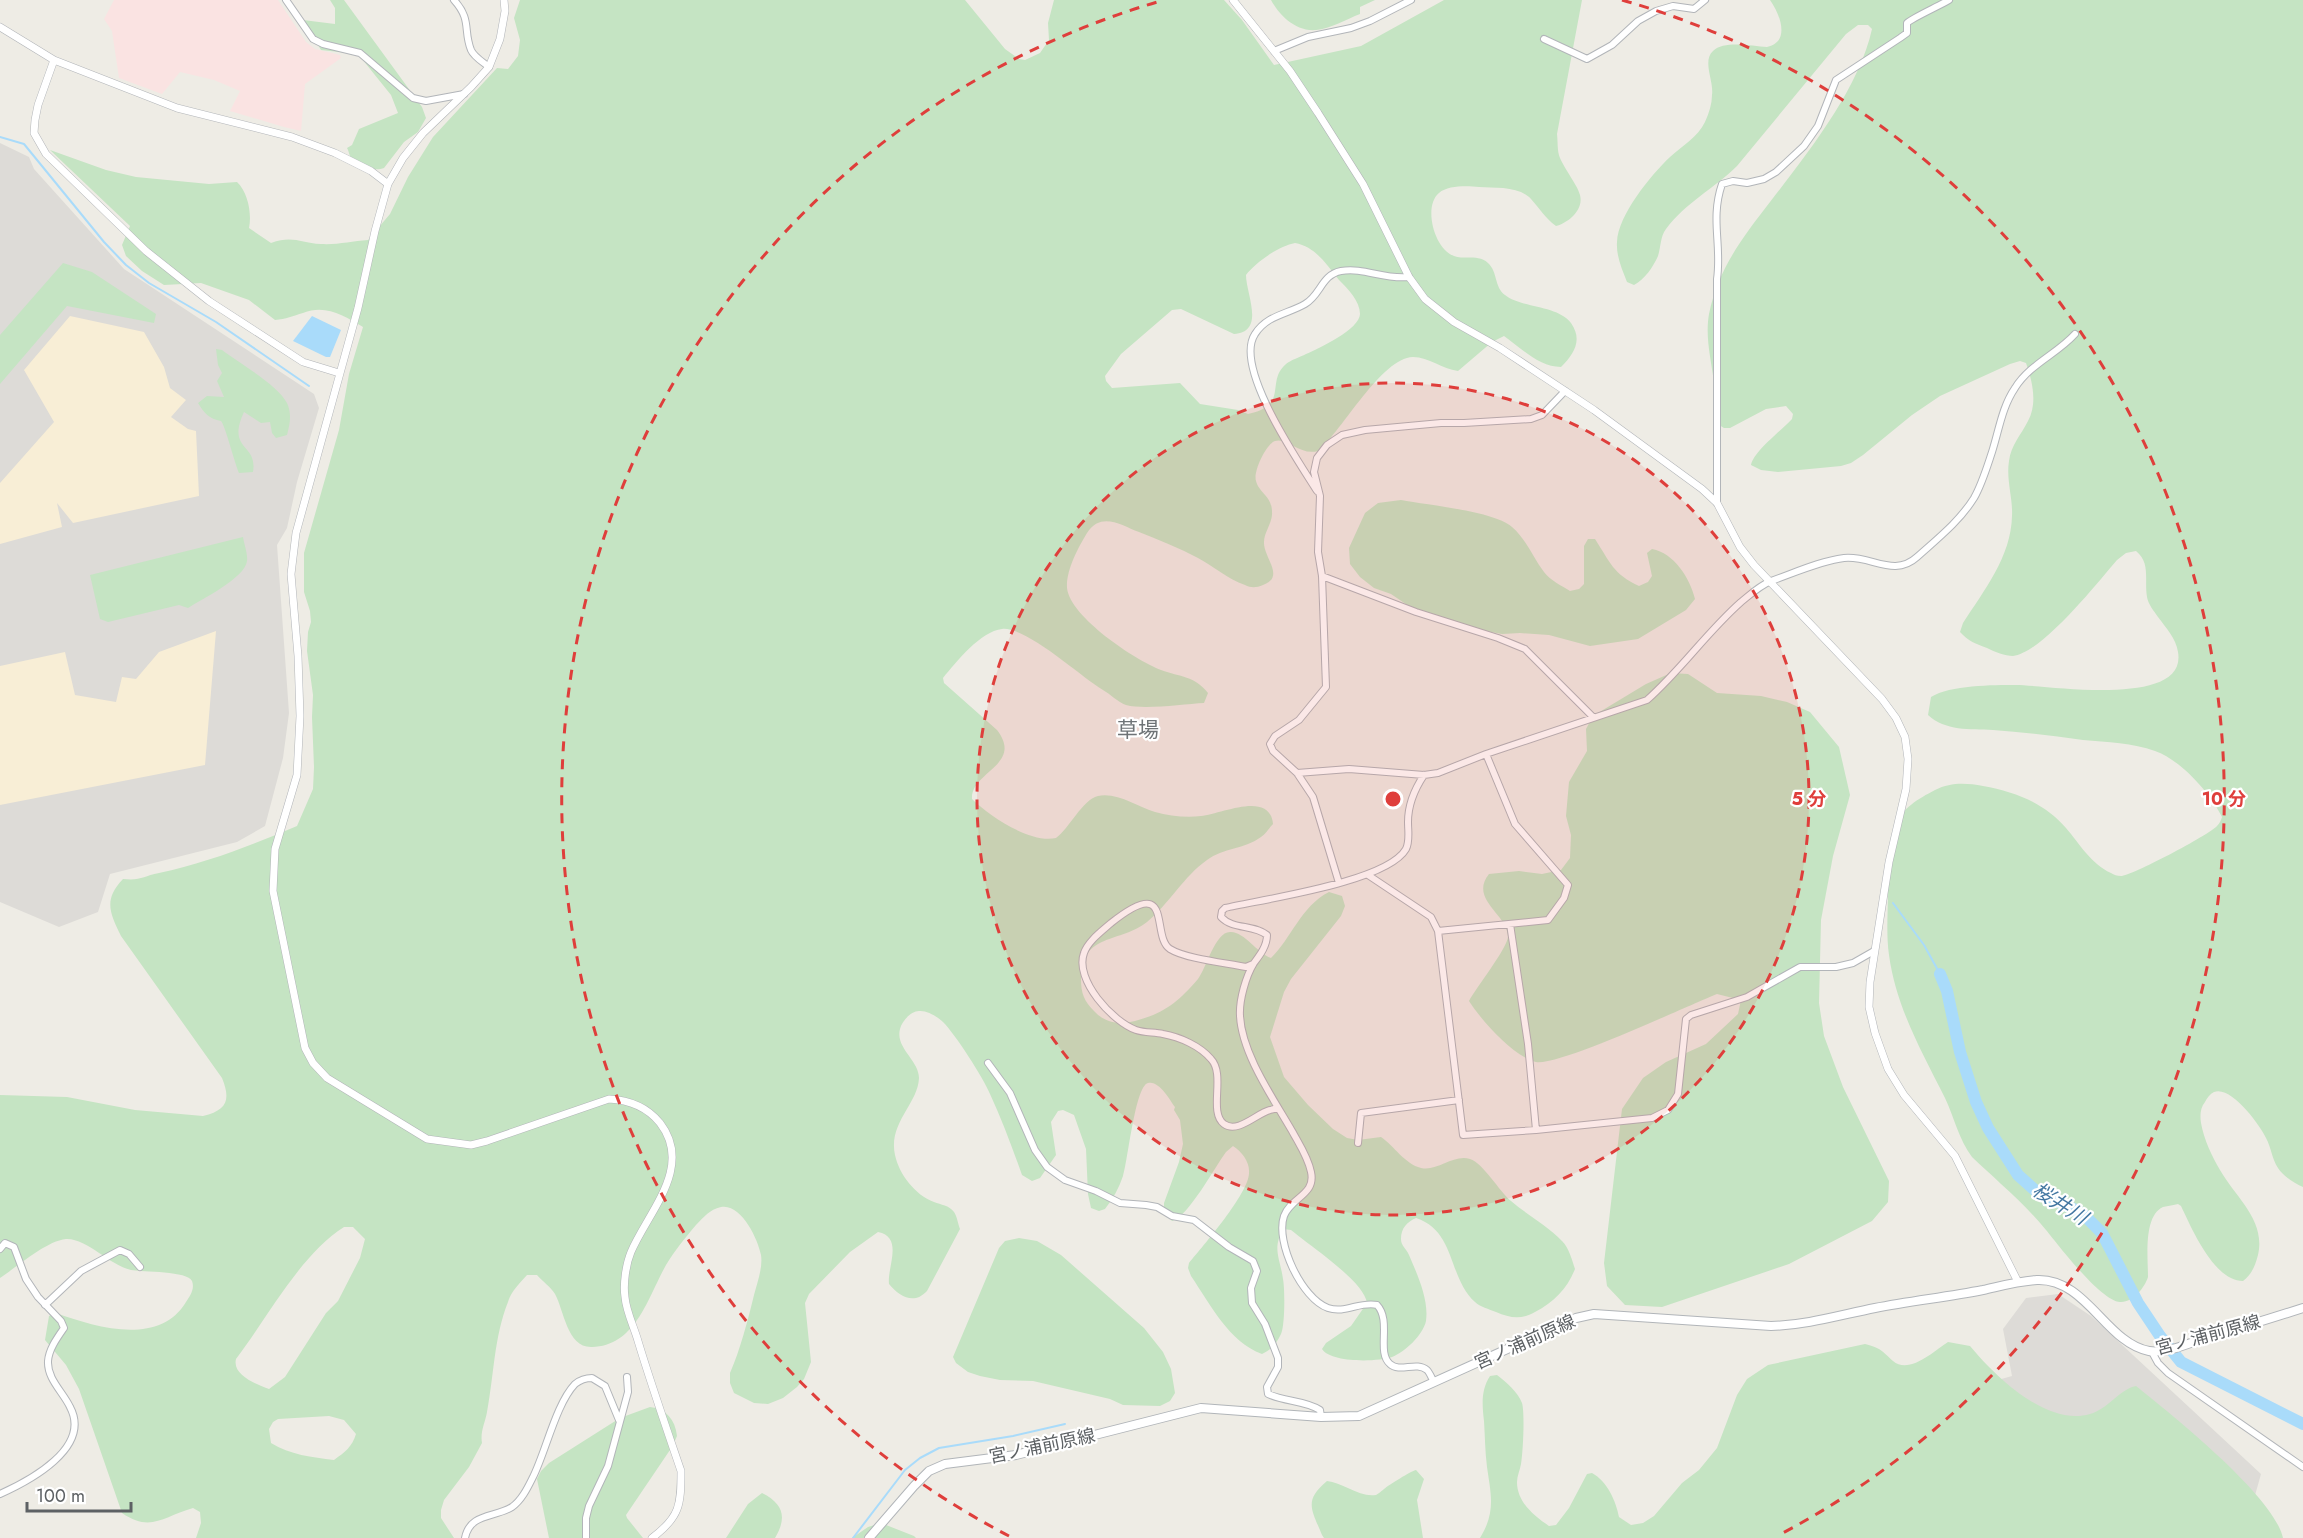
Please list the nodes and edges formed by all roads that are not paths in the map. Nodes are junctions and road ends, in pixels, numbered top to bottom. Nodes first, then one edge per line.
1 (286, 0) edge
2 (454, 0) edge
3 (504, 0) edge
4 (1233, 0) edge
5 (1411, 0) edge
6 (1706, 0) edge
7 (1949, 0) edge
8 (0, 27) edge
9 (1544, 39) dead end
10 (1274, 51) junction
11 (54, 60) junction
12 (489, 67) junction
13 (464, 94) junction
14 (388, 184) junction
15 (1408, 277) junction
16 (2075, 334) dead end
17 (339, 373) junction
18 (1565, 391) junction
19 (1320, 496) junction
20 (1717, 503) junction
21 (1322, 576) junction
22 (1769, 582) junction
23 (1593, 717) junction
24 (1486, 754) junction
25 (1297, 773) junction
26 (1424, 775) junction
27 (1368, 875) junction
28 (1339, 883) junction
29 (1510, 924) junction
30 (1438, 931) junction
31 (1874, 951) junction
32 (1253, 964) junction
33 (988, 1063) dead end
34 (1459, 1100) junction
35 (1278, 1108) junction
36 (1536, 1130) junction
37 (1358, 1143) dead end
38 (0, 1249) edge
39 (140, 1267) dead end
40 (2018, 1282) junction
41 (45, 1305) junction
42 (2303, 1308) edge
43 (2152, 1352) junction
44 (627, 1377) dead end
45 (1434, 1382) junction
46 (1321, 1417) junction
47 (619, 1420) junction
48 (2303, 1467) edge
49 (0, 1494) edge
50 (465, 1538) edge
51 (586, 1538) edge
52 (652, 1538) edge
53 (868, 1538) edge

1 - 13 street
2 - 12 street
3 - 12 street
4 - 10 street
5 - 10 street
6 - 9 street
7 - 20 street
8 - 11 street
10 - 15 street
11 - 14 street
11 - 17 street
12 - 13 street
13 - 14 street
14 - 17 street
15 - 18 street
15 - 19 street
16 - 22 street
17 - 52 street
18 - 19 street
18 - 20 street
19 - 21 street
20 - 22 street
21 - 23 street
21 - 25 street
22 - 23 street
22 - 31 street
23 - 24 street
24 - 26 street
24 - 29 street
25 - 26 street
25 - 28 street
26 - 27 street
27 - 28 street
27 - 30 street
28 - 32 street
29 - 30 street
29 - 36 street
30 - 34 street
31 - 36 street
31 - 40 street
32 - 35 street
32 - 35 street
33 - 46 street
34 - 36 street
34 - 37 street
35 - 45 street
38 - 41 street
39 - 41 street
40 - 43 main road, 宮ノ浦前原線
40 - 45 main road, 宮ノ浦前原線
41 - 49 street
42 - 43 main road, 宮ノ浦前原線
43 - 48 street
44 - 47 street
45 - 46 main road, 宮ノ浦前原線
46 - 53 main road, 宮ノ浦前原線
47 - 50 street
47 - 51 street

